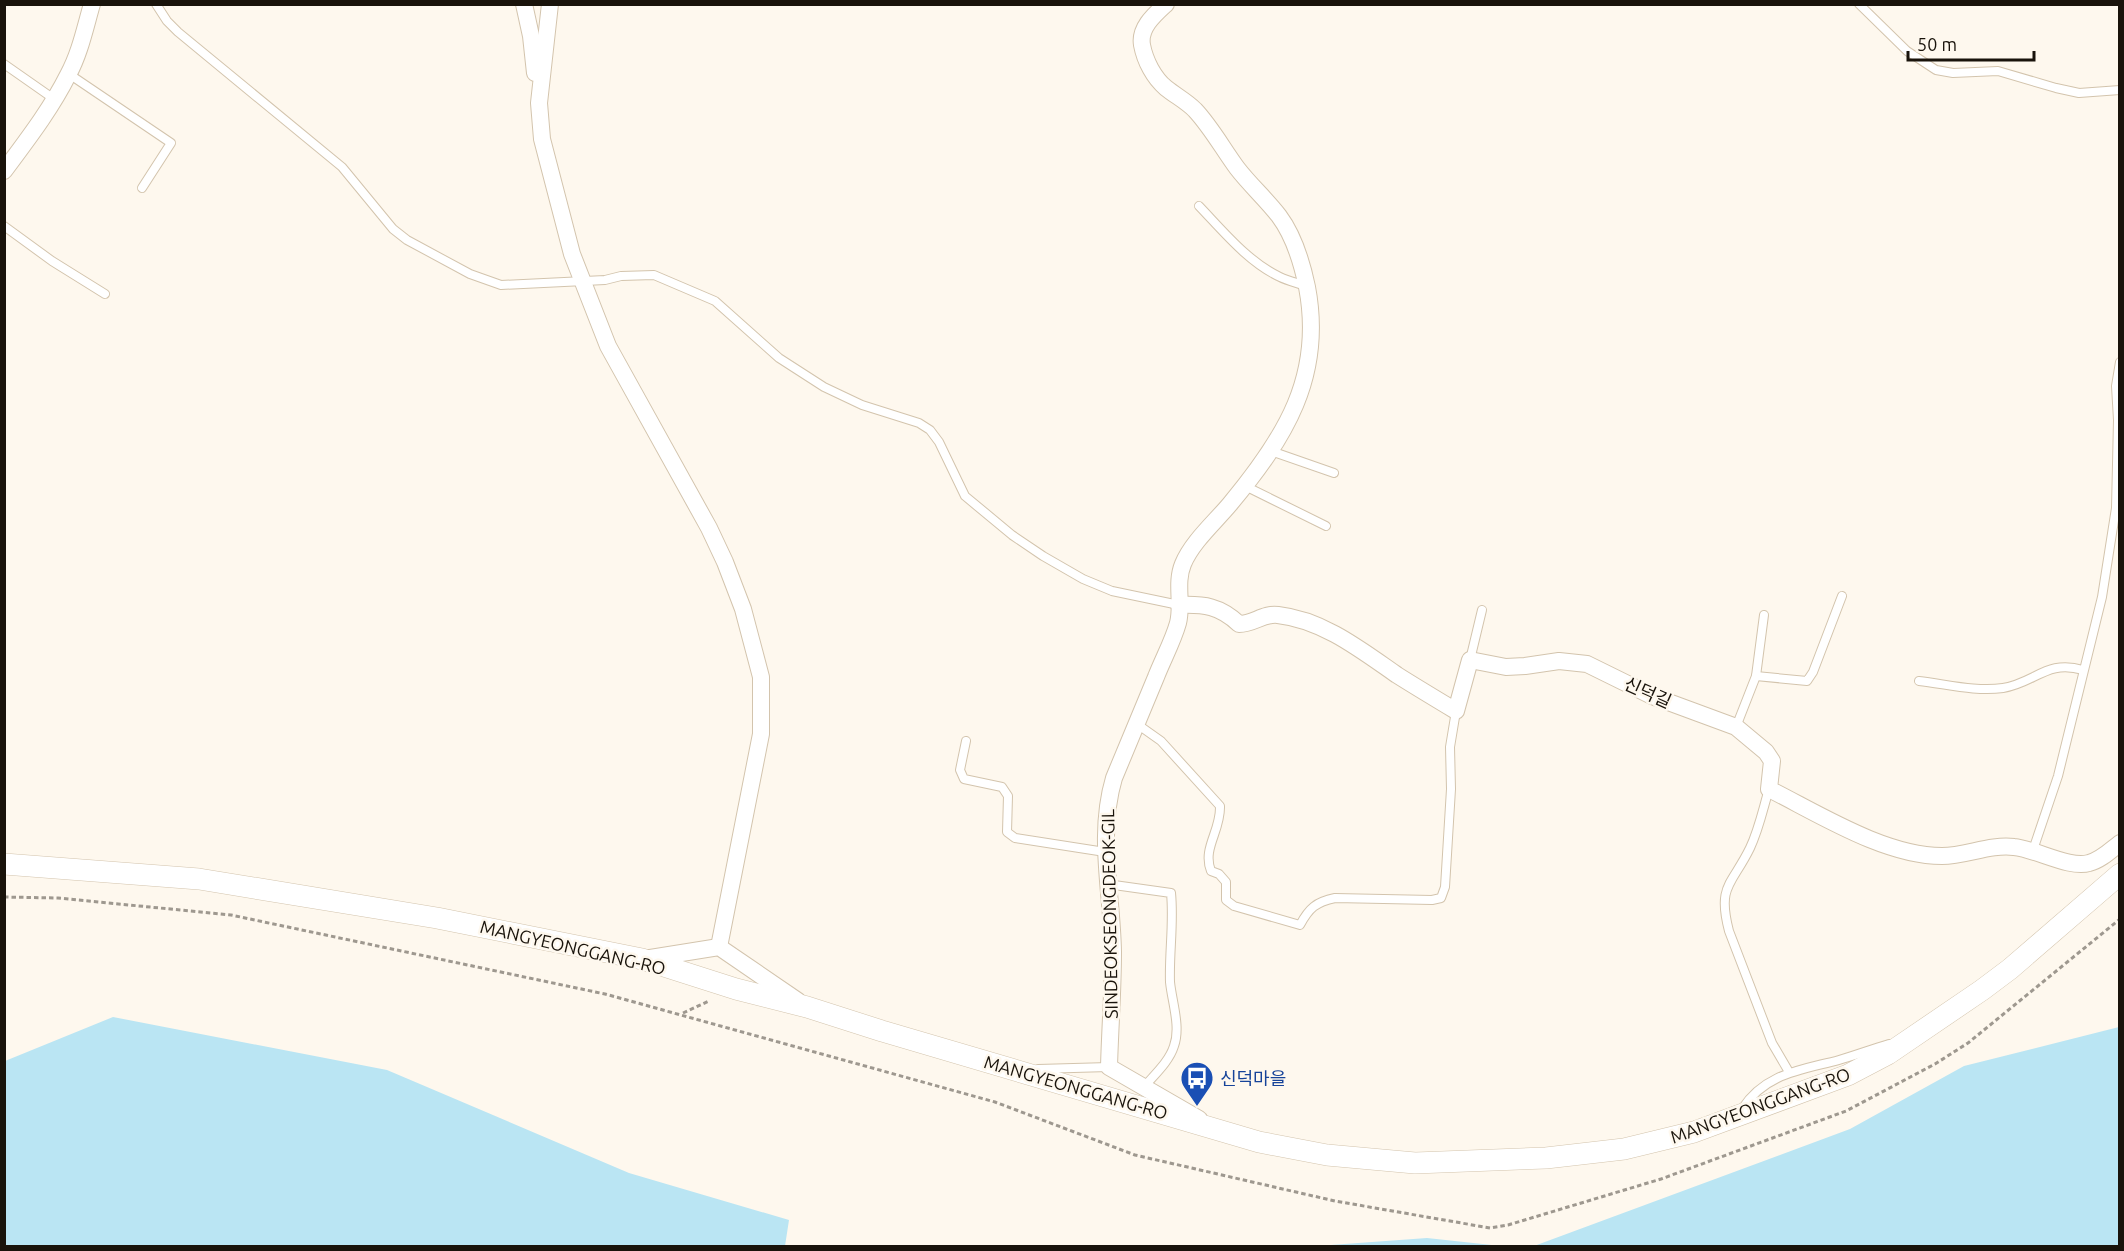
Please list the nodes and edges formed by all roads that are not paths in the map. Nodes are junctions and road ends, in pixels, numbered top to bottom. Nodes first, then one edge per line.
1 (92, 4) edge
2 (156, 4) edge
3 (524, 4) edge
4 (550, 4) edge
5 (1166, 4) edge
6 (1859, 4) edge
7 (4, 64) edge
8 (69, 74) junction
9 (2120, 90) edge
10 (54, 99) junction
11 (539, 104) junction
12 (7, 161) edge
13 (142, 188) dead end
14 (1199, 206) dead end
15 (4, 226) edge
16 (582, 281) junction
17 (1307, 286) junction
18 (105, 294) dead end
19 (2120, 362) edge
20 (1271, 451) junction
21 (1334, 473) dead end
22 (1245, 486) junction
23 (1326, 526) dead end
24 (1842, 596) dead end
25 (1179, 605) junction
26 (1482, 610) dead end
27 (1764, 615) dead end
28 (1470, 660) junction
29 (2083, 670) junction
30 (1756, 676) junction
31 (1919, 681) dead end
32 (1456, 711) junction
33 (1137, 724) junction
34 (1736, 728) junction
35 (966, 741) dead end
36 (1769, 789) junction
37 (2120, 843) edge
38 (2033, 850) junction
39 (1105, 852) junction
40 (4, 864) edge
41 (2120, 874) edge
42 (1107, 884) junction
43 (719, 947) junction
44 (642, 959) junction
45 (807, 1007) junction
46 (1917, 1035) junction
47 (1109, 1067) junction
48 (1016, 1070) junction
49 (1789, 1072) junction
50 (1144, 1087) junction
51 (1737, 1118) junction
52 (1213, 1126) junction

1 - 8 street
2 - 16 lane
3 - 11 street
4 - 11 street
5 - 17 street, SINDEOKSEONGDEOK-GIL
6 - 9 lane
7 - 10 lane
8 - 10 street
8 - 13 lane
10 - 12 street
11 - 16 street
14 - 17 lane
15 - 18 lane
16 - 25 lane
16 - 43 street
17 - 20 street, SINDEOKSEONGDEOK-GIL
19 - 29 lane
20 - 21 lane
20 - 22 street, SINDEOKSEONGDEOK-GIL
22 - 23 lane
22 - 25 street, SINDEOKSEONGDEOK-GIL
24 - 30 lane
25 - 32 street
25 - 33 street, SINDEOKSEONGDEOK-GIL
26 - 28 lane
27 - 30 lane
28 - 32 street
28 - 34 street, 신덕길
29 - 31 lane
29 - 38 lane
30 - 34 lane
32 - 33 lane
33 - 39 street, SINDEOKSEONGDEOK-GIL
34 - 36 street, 신덕길
35 - 39 lane
36 - 38 street
36 - 49 lane
37 - 38 street
39 - 42 street, SINDEOKSEONGDEOK-GIL
40 - 44 street, MANGYEONGGANG-RO
41 - 46 street, MANGYEONGGANG-RO
42 - 47 street, SINDEOKSEONGDEOK-GIL
42 - 50 lane
43 - 44 street
43 - 45 street
44 - 45 street, MANGYEONGGANG-RO
45 - 48 street, MANGYEONGGANG-RO
46 - 49 lane
46 - 51 street, MANGYEONGGANG-RO
47 - 48 lane
47 - 50 street
48 - 52 street, MANGYEONGGANG-RO
49 - 51 lane
50 - 52 street
51 - 52 street, MANGYEONGGANG-RO

